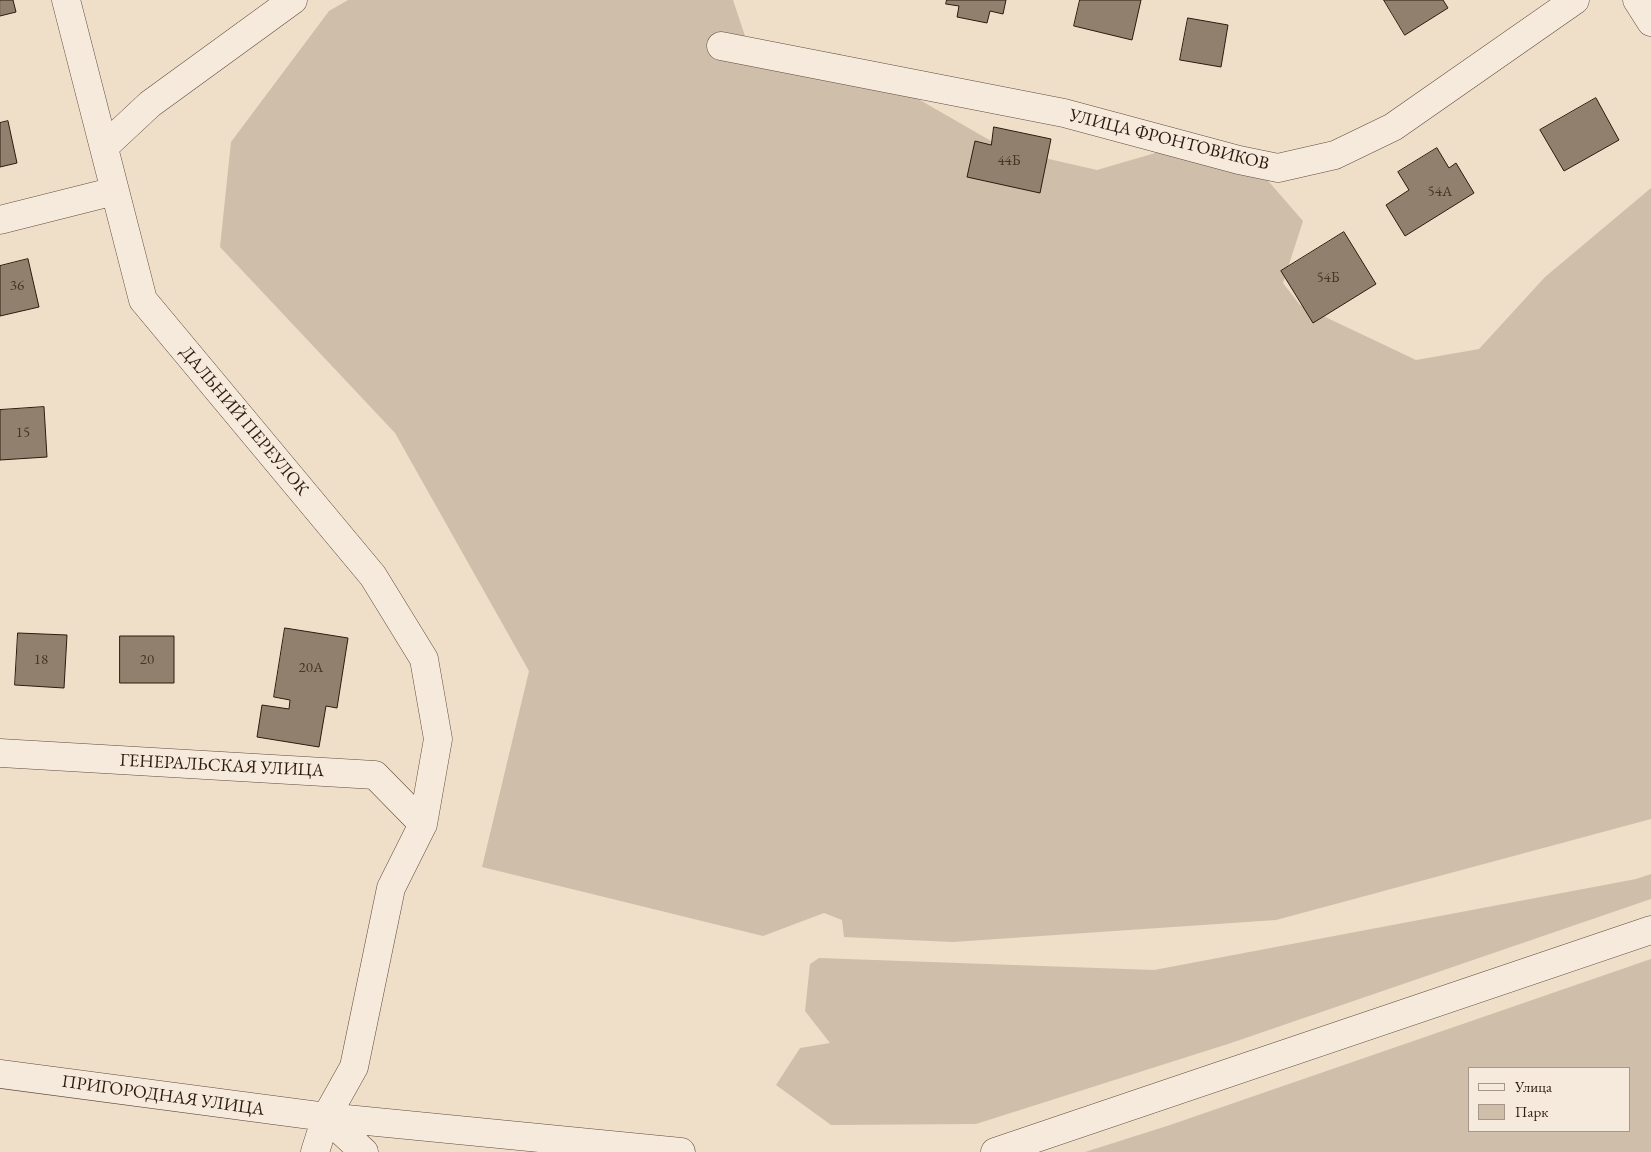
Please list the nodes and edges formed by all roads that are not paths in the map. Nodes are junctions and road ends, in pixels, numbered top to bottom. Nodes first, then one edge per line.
1 (66, 0) edge
2 (293, 0) edge
3 (1575, 0) edge
4 (1638, 0) edge
5 (1651, 22) edge
6 (721, 46) dead end
7 (104, 147) junction
8 (115, 191) junction
9 (0, 220) edge
10 (0, 753) edge
11 (423, 824) junction
12 (1651, 930) edge
13 (0, 1074) edge
14 (326, 1117) junction
15 (315, 1152) edge
16 (364, 1152) edge
17 (681, 1152) edge
18 (995, 1152) edge

1 - 7 street, ДАЛЬНИЙ ПЕРЕУЛОК
2 - 7 street
3 - 6 street, УЛИЦА ФРОНТОВИКОВ
4 - 5 street
7 - 8 street, ДАЛЬНИЙ ПЕРЕУЛОК
8 - 9 street
8 - 11 street, ДАЛЬНИЙ ПЕРЕУЛОК
10 - 11 street, ГЕНЕРАЛЬСКАЯ УЛИЦА
11 - 14 street, ДАЛЬНИЙ ПЕРЕУЛОК
12 - 18 street
13 - 14 street, ПРИГОРОДНАЯ УЛИЦА
14 - 15 street, ДАЛЬНИЙ ПЕРЕУЛОК
14 - 16 street
14 - 17 street, ПРИГОРОДНАЯ УЛИЦА

